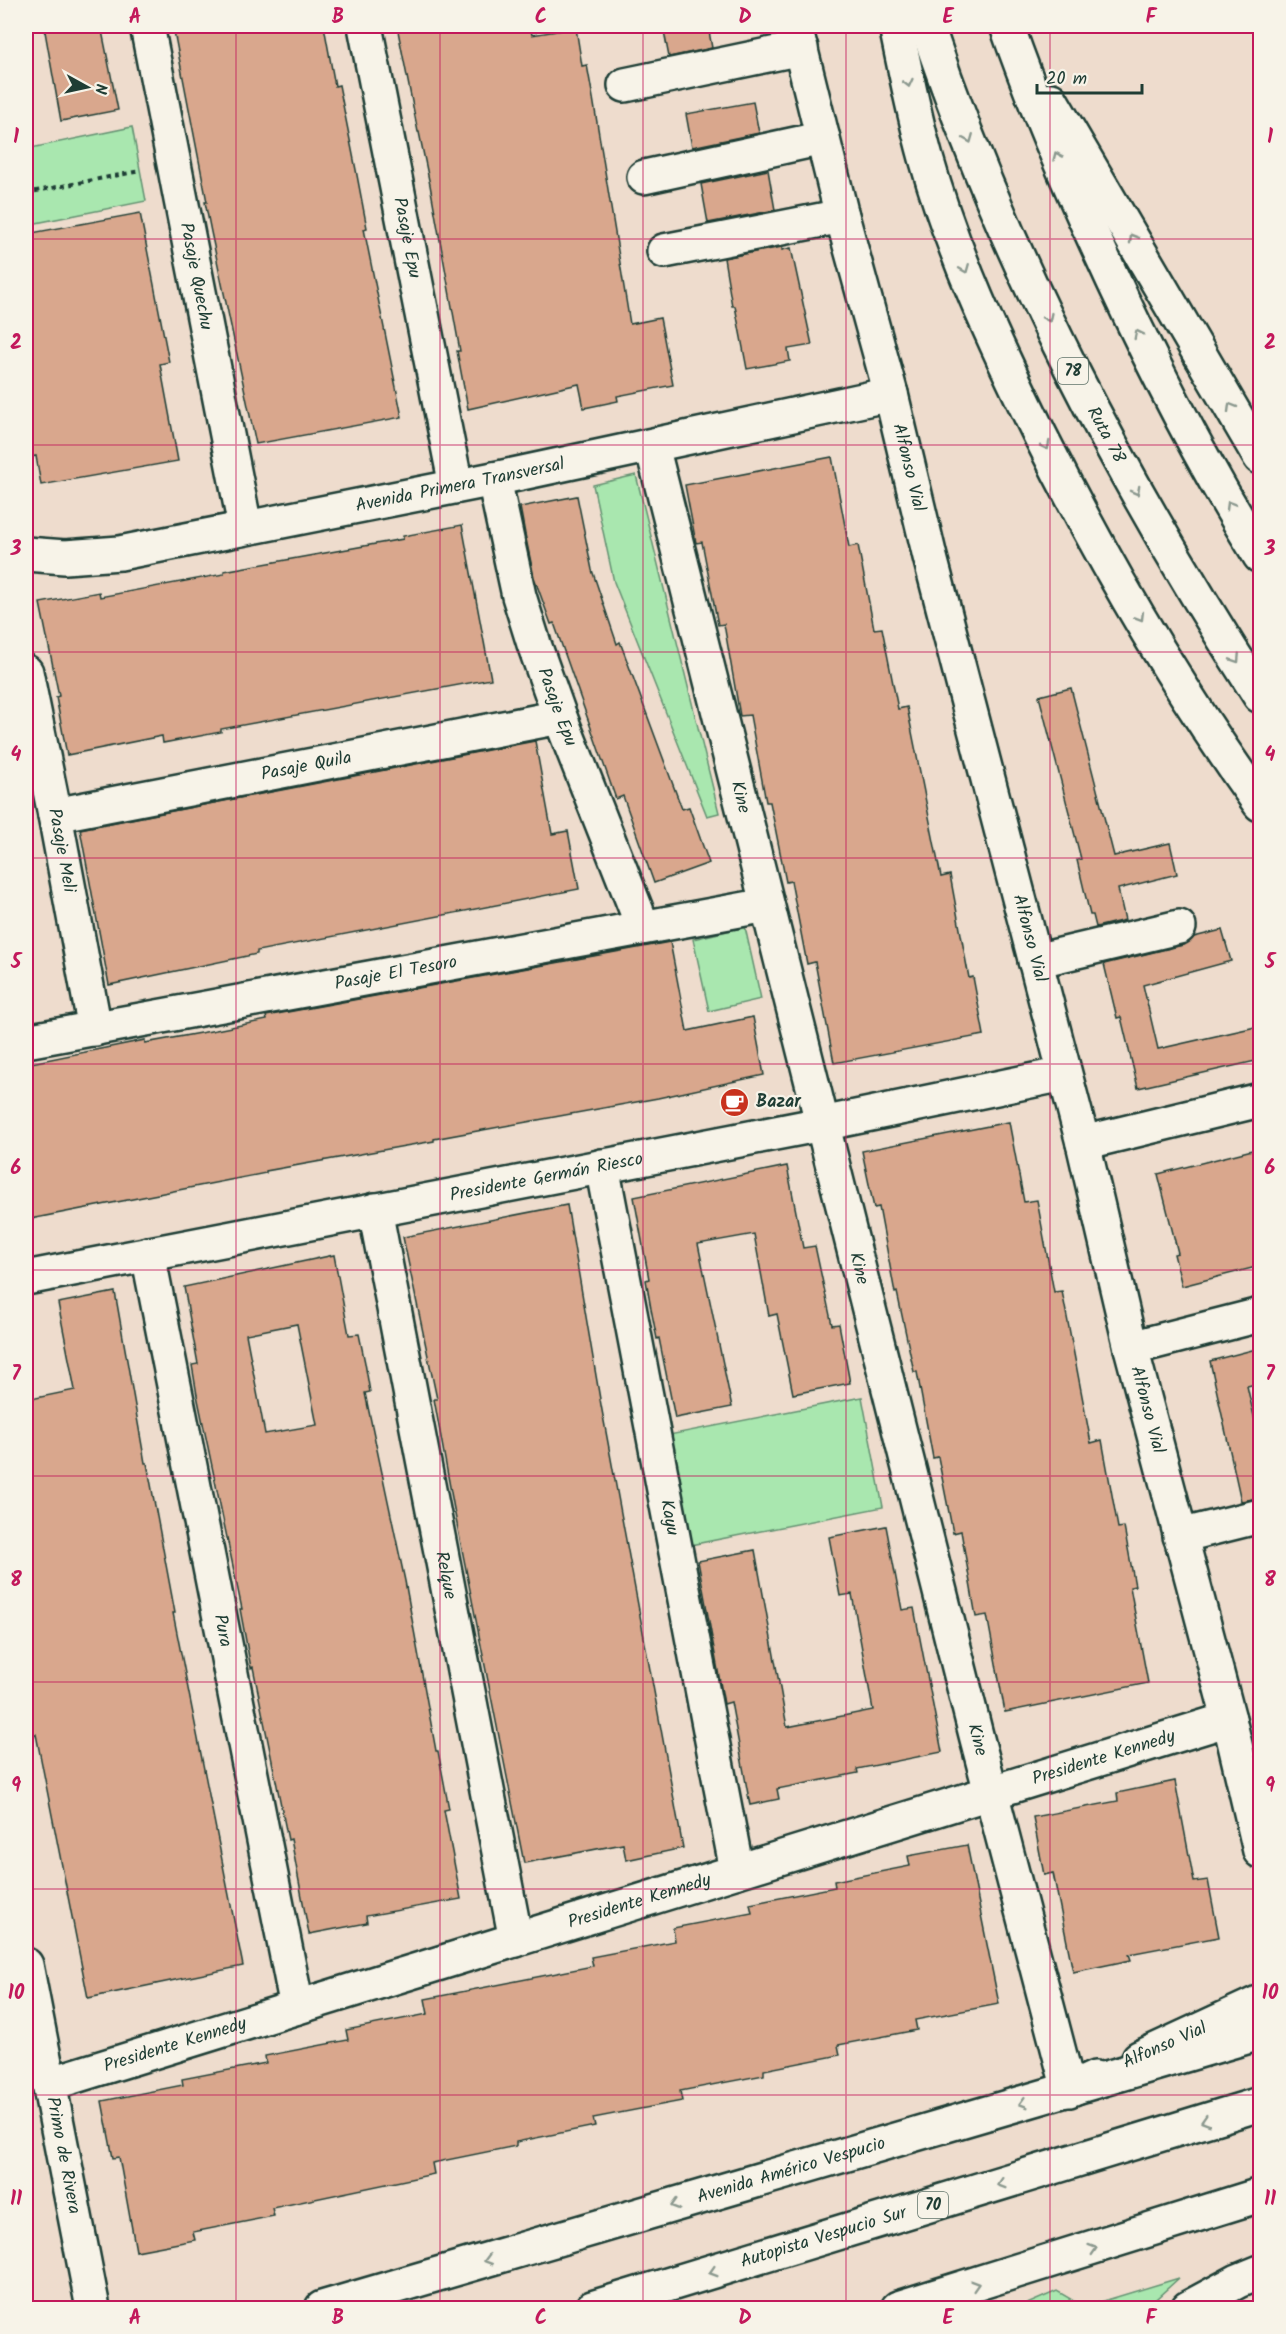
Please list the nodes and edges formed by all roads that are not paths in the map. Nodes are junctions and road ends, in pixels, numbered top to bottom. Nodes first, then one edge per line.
1 (147, 26) edge
2 (365, 26) edge
3 (896, 26) edge
4 (927, 26) edge
5 (1008, 29) edge
6 (798, 37) edge
7 (625, 85) dead end
8 (823, 138) junction
9 (644, 177) dead end
10 (842, 216) junction
11 (664, 251) dead end
12 (891, 394) junction
13 (652, 446) junction
14 (1260, 457) edge
15 (494, 479) junction
16 (456, 486) junction
17 (245, 527) junction
18 (26, 554) edge
19 (1260, 556) edge
20 (26, 672) edge
21 (1260, 696) edge
22 (560, 717) junction
23 (1260, 804) edge
24 (55, 815) junction
25 (767, 905) junction
26 (643, 927) junction
27 (1179, 927) dead end
28 (1035, 961) junction
29 (95, 1029) junction
30 (26, 1041) edge
31 (1064, 1074) junction
32 (1260, 1100) edge
33 (822, 1124) junction
34 (1083, 1143) junction
35 (602, 1166) junction
36 (375, 1210) junction
37 (148, 1254) junction
38 (26, 1278) edge
39 (1260, 1315) edge
40 (1131, 1348) junction
41 (1260, 1516) edge
42 (1180, 1536) junction
43 (1229, 1719) junction
44 (991, 1792) junction
45 (1260, 1851) edge
46 (737, 1871) junction
47 (516, 1940) junction
48 (26, 1972) edge
49 (1260, 2002) edge
50 (297, 2007) junction
51 (1260, 2033) edge
52 (49, 2084) junction
53 (1069, 2090) junction
54 (1260, 2104) edge
55 (1260, 2196) edge
56 (1260, 2272) edge
57 (93, 2308) edge
58 (322, 2308) edge
59 (593, 2308) edge
60 (898, 2308) edge
61 (1188, 2308) edge

1 - 17 main road, Pasaje Quechu
2 - 16 main road, Pasaje Epu
3 -> 23 main road
4 -> 21 main road, Ruta 78 / 78
14 -> 5 main road
19 -> 5 main road
6 - 7 main road
6 - 8 main road, Alfonso Vial
8 - 9 main road
8 - 10 main road, Alfonso Vial
10 - 11 main road
10 - 12 main road, Alfonso Vial
12 - 13 main road, Avenida Primera Transversal
12 - 28 main road, Alfonso Vial
13 - 15 main road, Avenida Primera Transversal
13 - 25 main road, Kine
15 - 16 main road, Avenida Primera Transversal
15 - 22 main road, Pasaje Epu
16 - 17 main road, Avenida Primera Transversal
17 - 18 main road, Avenida Primera Transversal
20 - 24 main road, Pasaje Meli
22 - 24 main road, Pasaje Quila
22 - 26 main road, Pasaje Epu
24 - 29 main road, Pasaje Meli
25 - 26 main road, Pasaje El Tesoro
25 - 33 main road, Kine
26 - 29 main road, Pasaje El Tesoro
27 - 28 main road
28 - 31 main road, Alfonso Vial
29 - 30 main road, Pasaje El Tesoro
31 - 33 main road, Presidente Germán Riesco
31 - 34 main road, Alfonso Vial
32 - 34 main road
33 - 35 main road, Presidente Germán Riesco
33 - 44 main road, Kine
34 - 40 main road, Alfonso Vial
35 - 36 main road, Presidente Germán Riesco
35 - 46 main road, Kayu
36 - 37 main road, Presidente Germán Riesco
36 - 47 main road, Relque
37 - 38 main road, Presidente Germán Riesco
37 - 50 main road, Pura
39 - 40 main road
40 - 42 main road, Alfonso Vial
41 - 42 main road
42 - 43 main road, Alfonso Vial
43 - 44 main road, Presidente Kennedy
43 - 45 main road, Alfonso Vial
44 - 46 main road, Presidente Kennedy
44 - 53 main road, Kine
46 - 47 main road, Presidente Kennedy
47 - 50 main road, Presidente Kennedy
48 - 52 main road, Primo de Rivera
49 - 53 main road, Alfonso Vial
50 - 52 main road, Presidente Kennedy
51 - 53 main road, Avenida Américo Vespucio
52 - 57 main road, Primo de Rivera
53 -> 58 main road, Avenida Américo Vespucio
54 -> 59 main road, Autopista Vespucio Sur / 70
60 -> 55 main road
56 - 61 main road

